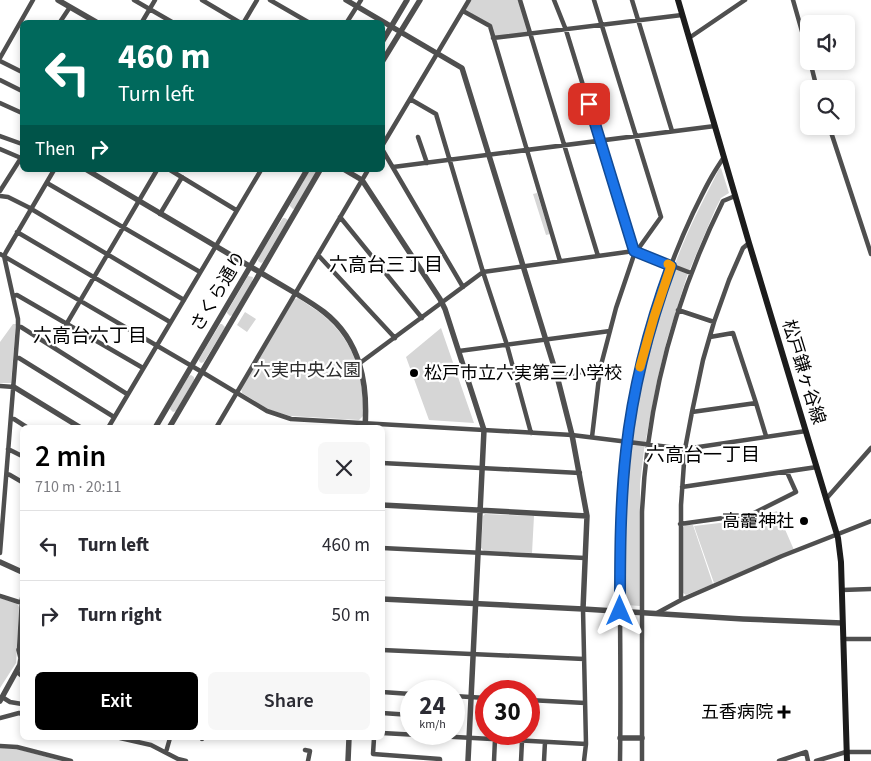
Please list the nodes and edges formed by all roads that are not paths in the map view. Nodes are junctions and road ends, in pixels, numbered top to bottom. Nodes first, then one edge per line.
1 (33, 0) edge
2 (58, 0) edge
3 (134, 0) edge
4 (155, 0) edge
5 (202, 0) edge
6 (257, 0) edge
7 (270, 0) edge
8 (346, 0) edge
9 (361, 0) edge
10 (407, 0) edge
11 (420, 0) edge
12 (469, 0) edge
13 (520, 0) edge
14 (554, 0) edge
15 (594, 0) edge
16 (632, 0) edge
17 (678, 0) edge
18 (745, 0) edge
19 (793, 0) edge
20 (357, 6) junction
21 (70, 7) junction
22 (150, 9) junction
23 (463, 11) junction
24 (682, 15) junction
25 (22, 20) edge
26 (61, 20) edge
27 (93, 20) edge
28 (143, 20) edge
29 (169, 20) edge
30 (236, 20) edge
31 (245, 20) edge
32 (305, 20) edge
33 (348, 20) edge
34 (382, 20) edge
35 (638, 21) junction
36 (385, 22) edge
37 (20, 23) edge
38 (800, 24) edge
39 (602, 25) junction
40 (392, 26) junction
41 (566, 30) junction
42 (401, 31) junction
43 (530, 34) junction
44 (385, 37) edge
45 (493, 38) junction
46 (689, 38) junction
47 (437, 53) junction
48 (385, 57) edge
49 (0, 58) edge
50 (0, 62) edge
51 (20, 71) edge
52 (0, 80) edge
53 (20, 89) edge
54 (410, 99) junction
55 (0, 103) edge
56 (20, 112) edge
57 (715, 126) junction
58 (672, 131) junction
59 (832, 135) edge
60 (0, 136) edge
61 (636, 136) junction
62 (418, 137) dead end
63 (600, 141) junction
64 (20, 143) edge
65 (385, 143) edge
66 (563, 145) junction
67 (0, 150) edge
68 (527, 150) junction
69 (385, 153) edge
70 (489, 155) junction
71 (724, 157) junction
72 (20, 158) edge
73 (20, 160) edge
74 (450, 160) junction
75 (427, 163) junction
76 (393, 167) junction
77 (53, 172) edge
78 (90, 172) edge
79 (156, 172) edge
80 (173, 172) edge
81 (260, 172) edge
82 (306, 172) edge
83 (319, 172) edge
84 (348, 172) edge
85 (367, 172) edge
86 (182, 177) junction
87 (362, 180) junction
88 (47, 183) junction
89 (0, 191) edge
90 (0, 196) edge
91 (735, 196) junction
92 (139, 202) junction
93 (31, 209) junction
94 (236, 210) junction
95 (160, 214) junction
96 (340, 217) junction
97 (123, 228) junction
98 (17, 232) junction
99 (749, 243) junction
100 (215, 246) junction
101 (635, 252) junction
102 (107, 254) junction
103 (871, 254) edge
104 (2, 255) edge
105 (318, 256) junction
106 (598, 256) junction
107 (560, 261) junction
108 (523, 266) junction
109 (671, 266) junction
110 (250, 267) junction
111 (200, 272) junction
112 (484, 272) junction
113 (260, 273) junction
114 (691, 273) junction
115 (94, 277) junction
116 (463, 287) junction
117 (295, 293) junction
118 (13, 296) junction
119 (184, 300) junction
120 (80, 301) junction
121 (442, 303) junction
122 (678, 310) junction
123 (422, 318) junction
124 (170, 322) junction
125 (714, 322) junction
126 (66, 324) junction
127 (18, 327) junction
128 (610, 332) junction
129 (710, 336) junction
130 (395, 338) junction
131 (546, 339) junction
132 (507, 345) junction
133 (156, 346) junction
134 (53, 347) junction
135 (459, 351) junction
136 (16, 358) junction
137 (360, 364) junction
138 (191, 366) junction
139 (143, 368) junction
140 (600, 369) junction
141 (202, 372) junction
142 (557, 376) junction
143 (0, 386) edge
144 (14, 387) junction
145 (236, 393) junction
146 (127, 394) junction
147 (756, 403) junction
148 (692, 412) junction
149 (114, 417) junction
150 (11, 419) junction
151 (23, 425) edge
152 (77, 425) edge
153 (110, 425) edge
154 (157, 425) edge
155 (171, 425) edge
156 (218, 425) edge
157 (365, 425) edge
158 (385, 426) edge
159 (484, 430) junction
160 (806, 430) junction
161 (531, 433) junction
162 (572, 435) junction
163 (766, 436) junction
164 (592, 437) junction
165 (627, 441) junction
166 (648, 444) junction
167 (871, 448) edge
168 (8, 449) junction
169 (686, 449) junction
170 (20, 455) edge
171 (385, 463) edge
172 (817, 467) junction
173 (482, 468) junction
174 (787, 472) junction
175 (580, 473) junction
176 (7, 474) junction
177 (20, 481) edge
178 (682, 487) junction
179 (826, 499) junction
180 (385, 505) edge
181 (480, 511) junction
182 (587, 516) junction
183 (871, 521) edge
184 (680, 524) junction
185 (837, 534) junction
186 (385, 548) edge
187 (0, 553) edge
188 (478, 553) junction
189 (586, 558) junction
190 (0, 562) edge
191 (20, 571) edge
192 (871, 589) edge
193 (842, 590) junction
194 (0, 596) edge
195 (385, 599) edge
196 (681, 600) junction
197 (20, 602) edge
198 (476, 604) junction
199 (583, 609) junction
200 (620, 611) junction
201 (642, 613) junction
202 (656, 613) junction
203 (842, 623) junction
204 (843, 639) junction
205 (871, 639) edge
206 (385, 650) edge
207 (473, 654) junction
208 (584, 660) junction
209 (20, 667) edge
210 (17, 672) junction
211 (20, 674) edge
212 (385, 692) edge
213 (400, 693) edge
214 (465, 697) edge
215 (470, 697) junction
216 (475, 697) edge
217 (1, 699) edge
218 (540, 701) edge
219 (585, 703) junction
220 (20, 704) edge
221 (20, 713) edge
222 (385, 713) edge
223 (400, 714) edge
224 (0, 718) edge
225 (385, 733) edge
226 (400, 734) edge
227 (465, 738) edge
228 (469, 738) junction
229 (475, 738) edge
230 (620, 738) junction
231 (642, 738) junction
232 (143, 740) edge
233 (169, 740) edge
234 (348, 740) edge
235 (374, 740) edge
236 (540, 742) edge
237 (545, 742) junction
238 (586, 744) junction
239 (495, 745) edge
240 (522, 745) edge
241 (0, 746) edge
242 (305, 750) dead end
243 (166, 752) junction
244 (846, 752) junction
245 (871, 752) edge
246 (71, 761) edge
247 (186, 761) edge
248 (308, 761) edge
249 (348, 761) edge
250 (440, 761) edge
251 (468, 761) edge
252 (494, 761) edge
253 (520, 761) edge
254 (544, 761) edge
255 (584, 761) edge
256 (620, 761) edge
257 (642, 761) edge
258 (779, 761) edge
259 (808, 761) edge
260 (816, 761) edge
261 (846, 761) edge

1 - 25 street
2 - 21 street
3 - 22 street
4 - 22 street
5 - 30 street
6 - 31 street
7 - 32 street
8 - 20 street
9 - 20 street
10 - 40 street
11 - 42 street
12 - 23 street
13 - 43 street
14 - 41 street
15 - 39 street
16 - 35 street
17 - 24 main road, 松戸鎌ヶ谷線
18 - 46 street
19 - 38 street
20 - 33 street
20 - 34 street
21 - 26 street
21 - 27 street
22 - 28 street
22 - 29 street
23 - 45 street
23 - 47 street
24 - 35 street
24 - 46 main road, 松戸鎌ヶ谷線
35 - 39 street
35 - 58 street
36 - 40 street
37 - 49 street
39 - 41 street
39 - 61 street
40 - 42 street
40 - 44 street
41 - 43 street
41 - 63 street
42 - 47 street
42 - 48 street
43 - 45 street
43 - 66 street
45 - 68 street
46 - 57 main road, 松戸鎌ヶ谷線
47 - 54 street
47 - 70 street
50 - 51 street
52 - 53 street
54 - 65 street
54 - 74 street
55 - 56 street
57 - 58 street
57 - 71 main road, 松戸鎌ヶ谷線
58 - 61 street
59 - 103 street
60 - 64 street
61 - 63 street
61 - 101 street
62 - 75 street
63 - 66 street
63 - 101 street
66 - 68 street
66 - 106 street
67 - 72 street
68 - 70 street
68 - 107 street
69 - 76 street
70 - 74 street
70 - 108 street
71 - 91 main road, 松戸鎌ヶ谷線
71 - 109 street
73 - 89 street
74 - 75 street
74 - 112 street
75 - 76 street
76 - 116 street
77 - 88 street
78 - 92 street
79 - 92 street
80 - 86 street
81 - 94 street
82 - 110 street, さくら通り
83 - 113 street, さくら通り
84 - 87 street
85 - 87 street
86 - 94 street
86 - 95 street
87 - 96 street
87 - 121 street
88 - 93 street
88 - 97 street
90 - 93 street
91 - 99 main road, 松戸鎌ヶ谷線
91 - 114 street
92 - 95 street
92 - 97 street
93 - 98 street
93 - 102 street
94 - 100 street
95 - 100 street
96 - 105 street
96 - 123 street
97 - 102 street
97 - 111 street
98 - 104 street
98 - 115 street
99 - 125 street
99 - 160 main road, 松戸鎌ヶ谷線
100 - 110 street
100 - 111 street
101 - 106 street
101 - 109 street
101 - 128 street
102 - 115 street
102 - 119 street
104 - 118 street
104 - 120 street
105 - 117 street
105 - 130 street
106 - 107 street
107 - 108 street
108 - 112 street
108 - 131 street
109 - 114 street
109 - 165 street
110 - 113 street
110 - 138 street, さくら通り
111 - 119 street
112 - 116 street
112 - 132 street
113 - 117 street
113 - 141 street, さくら通り
114 - 122 street
115 - 120 street
115 - 124 street
116 - 121 street
117 - 137 street
117 - 145 street
118 - 126 street
118 - 127 street
119 - 124 street
120 - 126 street
120 - 133 street
121 - 123 street
121 - 135 street
122 - 125 street
122 - 166 street
123 - 130 street
124 - 133 street
125 - 129 street
126 - 134 street
126 - 139 street
127 - 134 street
127 - 136 street
128 - 131 street
128 - 140 street
129 - 147 street
129 - 148 street
130 - 137 street
131 - 132 street
131 - 142 street
132 - 135 street
132 - 161 street
133 - 138 street
133 - 139 street
134 - 146 street
135 - 159 street
136 - 144 street
136 - 149 street
137 - 157 street
138 - 141 street
138 - 154 street, さくら通り
139 - 146 street
140 - 142 street
140 - 164 street
141 - 145 street
141 - 155 street, さくら通り
142 - 162 street
143 - 144 street
144 - 150 street
144 - 152 street
145 - 156 street
145 - 157 street
146 - 149 street
147 - 148 street
147 - 163 street
148 - 169 street
149 - 153 street
150 - 151 street
150 - 168 street
158 - 159 street
159 - 161 street
159 - 173 street
160 - 163 street
160 - 172 main road, 松戸鎌ヶ谷線
161 - 162 street
162 - 164 street
162 - 175 street
163 - 169 street
164 - 165 street
165 - 166 street
165 - 200 street
166 - 169 street
166 - 201 street
167 - 179 street
168 - 170 street
168 - 176 street
169 - 178 street
171 - 173 street
172 - 174 street
172 - 179 main road, 松戸鎌ヶ谷線
173 - 175 street
173 - 181 street
174 - 178 street
174 - 184 street
175 - 182 street
176 - 177 street
176 - 187 street
178 - 184 street
179 - 185 main road, 松戸鎌ヶ谷線
180 - 181 street
181 - 182 street
181 - 188 street
182 - 189 street
183 - 185 street
184 - 196 street
185 - 193 main road, 松戸鎌ヶ谷線
185 - 196 street
186 - 188 street
188 - 189 street
188 - 198 street
189 - 199 street
190 - 191 street
192 - 193 street
193 - 203 main road, 松戸鎌ヶ谷線
194 - 197 street
195 - 198 street
196 - 202 street
198 - 199 street
198 - 207 street
199 - 200 street
199 - 208 street
200 - 201 street
200 - 230 street
201 - 202 street
201 - 231 street
202 - 203 street
203 - 204 main road, 松戸鎌ヶ谷線
204 - 205 street
204 - 244 main road, 松戸鎌ヶ谷線
206 - 207 street
207 - 208 street
207 - 215 street
208 - 219 street
209 - 210 street
210 - 211 street
210 - 217 street
212 - 213 street
214 - 215 street
215 - 216 street
215 - 228 street
217 - 220 street
218 - 219 street
219 - 238 street
221 - 224 street
222 - 223 street
225 - 226 street
227 - 228 street
228 - 229 street
228 - 251 street
230 - 231 street
230 - 256 street
231 - 257 street
232 - 243 street
233 - 243 street
234 - 249 street
235 - 250 street
236 - 237 street
237 - 238 street
237 - 254 street
238 - 255 street
239 - 252 street
240 - 253 street
241 - 246 street
242 - 248 street
243 - 247 street
244 - 245 street
244 - 260 street
244 - 261 main road, 松戸鎌ヶ谷線
258 - 259 street

